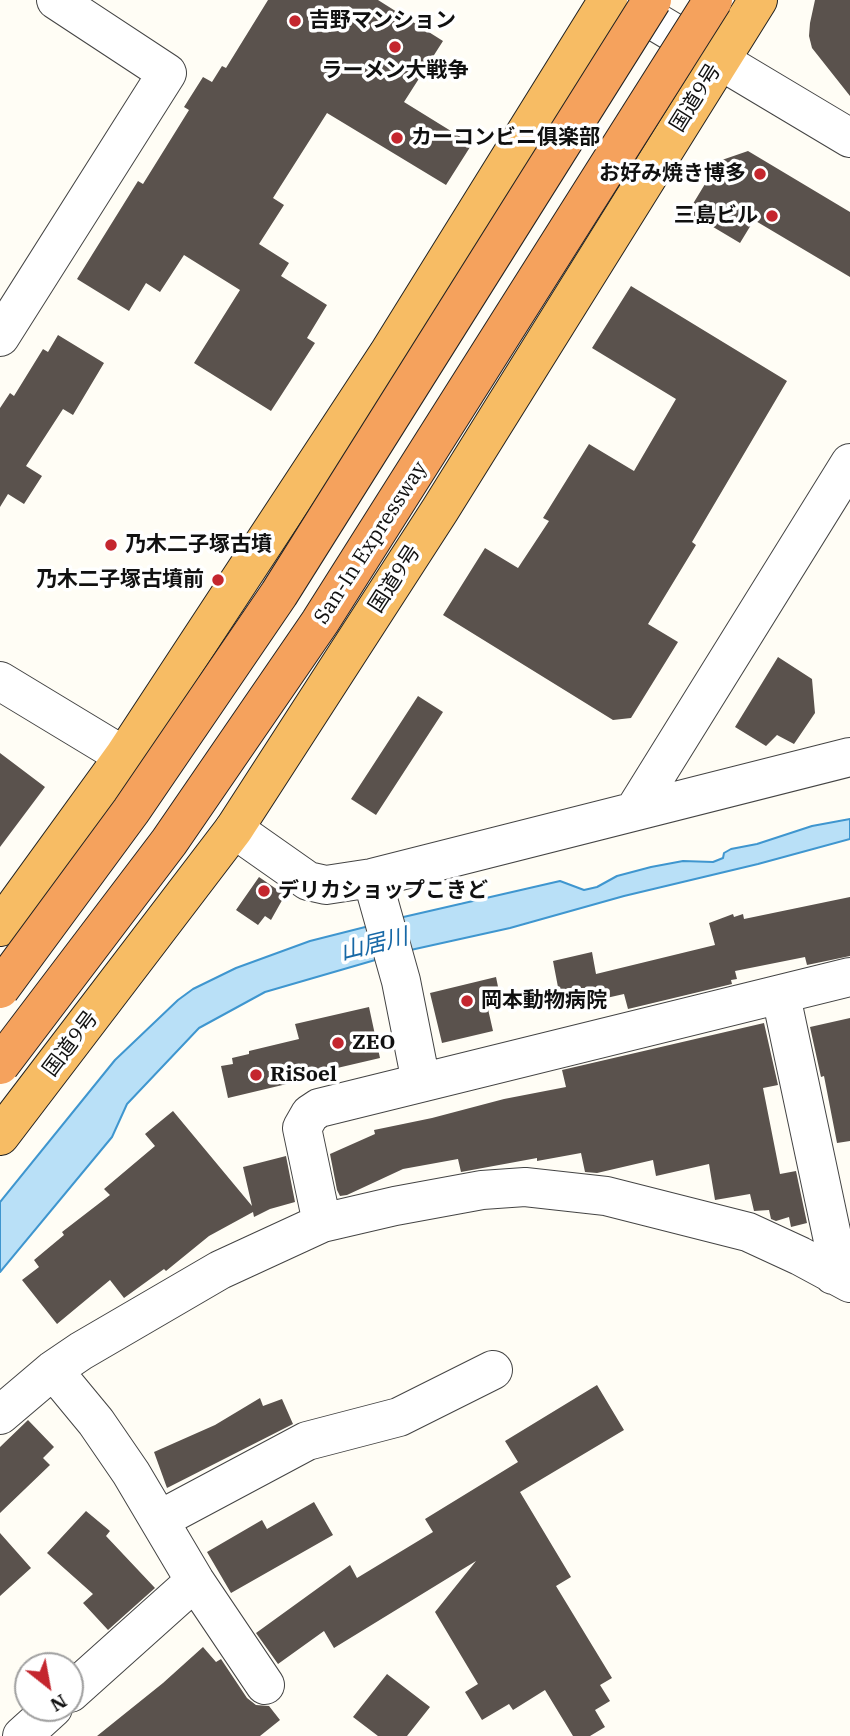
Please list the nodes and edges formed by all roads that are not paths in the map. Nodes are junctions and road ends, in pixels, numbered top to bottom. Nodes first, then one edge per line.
1 (56, 0) edge
2 (608, 0) edge
3 (620, 0) edge
4 (652, 0) edge
5 (713, 0) edge
6 (758, 0) edge
7 (720, 59) junction
8 (850, 138) edge
9 (0, 337) edge
10 (850, 463) edge
11 (0, 681) edge
12 (124, 756) junction
13 (850, 757) edge
14 (634, 811) junction
15 (234, 829) junction
16 (376, 894) junction
17 (0, 928) edge
18 (850, 977) edge
19 (0, 989) edge
20 (781, 996) junction
21 (0, 1065) edge
22 (421, 1082) junction
23 (0, 1136) edge
24 (322, 1223) junction
25 (841, 1279) edge
26 (53, 1370) junction
27 (494, 1370) dead end
28 (0, 1415) edge
29 (159, 1520) junction
30 (195, 1581) junction
31 (84, 1680) edge
32 (265, 1685) dead end
33 (38, 1722) edge
34 (22, 1736) edge

1 - 9 street
2 - 12 highway
3 - 7 street
4 - 19 highway, bridge
5 - 21 highway, San-In Expressway, bridge
6 - 7 highway, 国道9号
7 - 8 street
7 - 15 highway, 国道9号
10 - 14 street
11 - 12 street
12 - 17 highway
13 - 14 street
14 - 16 street
15 - 16 street
15 - 23 highway, 国道9号
16 - 22 street
18 - 20 street
20 - 22 street
20 - 25 street
22 - 24 street
24 - 25 street
24 - 26 street
26 - 28 street
26 - 29 street
27 - 29 street
29 - 30 street
30 - 31 street
30 - 32 street
33 - 34 street

